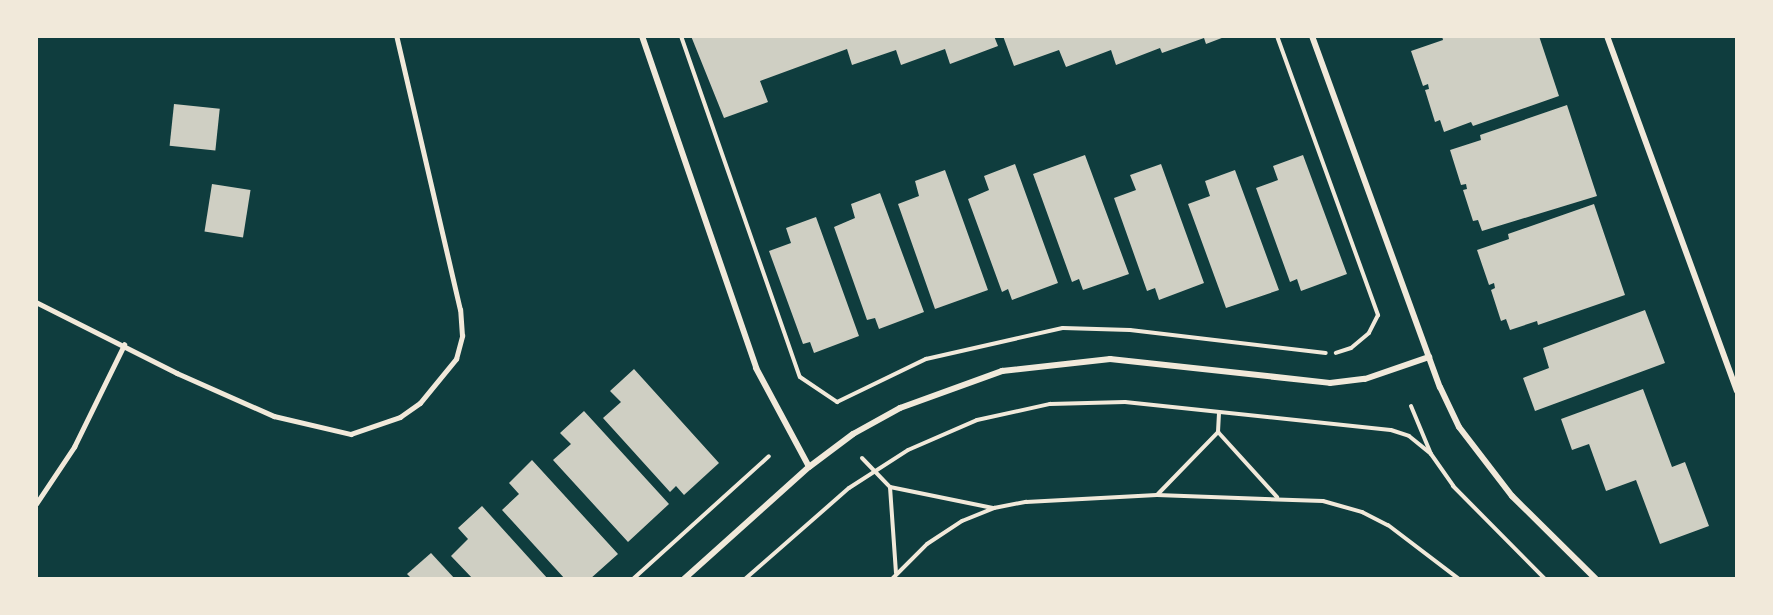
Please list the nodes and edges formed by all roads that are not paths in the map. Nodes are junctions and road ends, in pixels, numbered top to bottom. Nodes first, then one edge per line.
1 (396, 36) edge
2 (642, 36) edge
3 (1312, 36) edge
4 (1607, 36) edge
5 (36, 302) edge
6 (124, 345) junction
7 (1429, 357) junction
8 (1737, 391) edge
9 (809, 466) junction
10 (36, 504) edge
11 (684, 579) edge
12 (1596, 579) edge

1 - 6 lane
2 - 9 street
3 - 7 street
4 - 8 street
5 - 6 lane
6 - 10 lane
7 - 9 street
7 - 12 street
9 - 11 street

